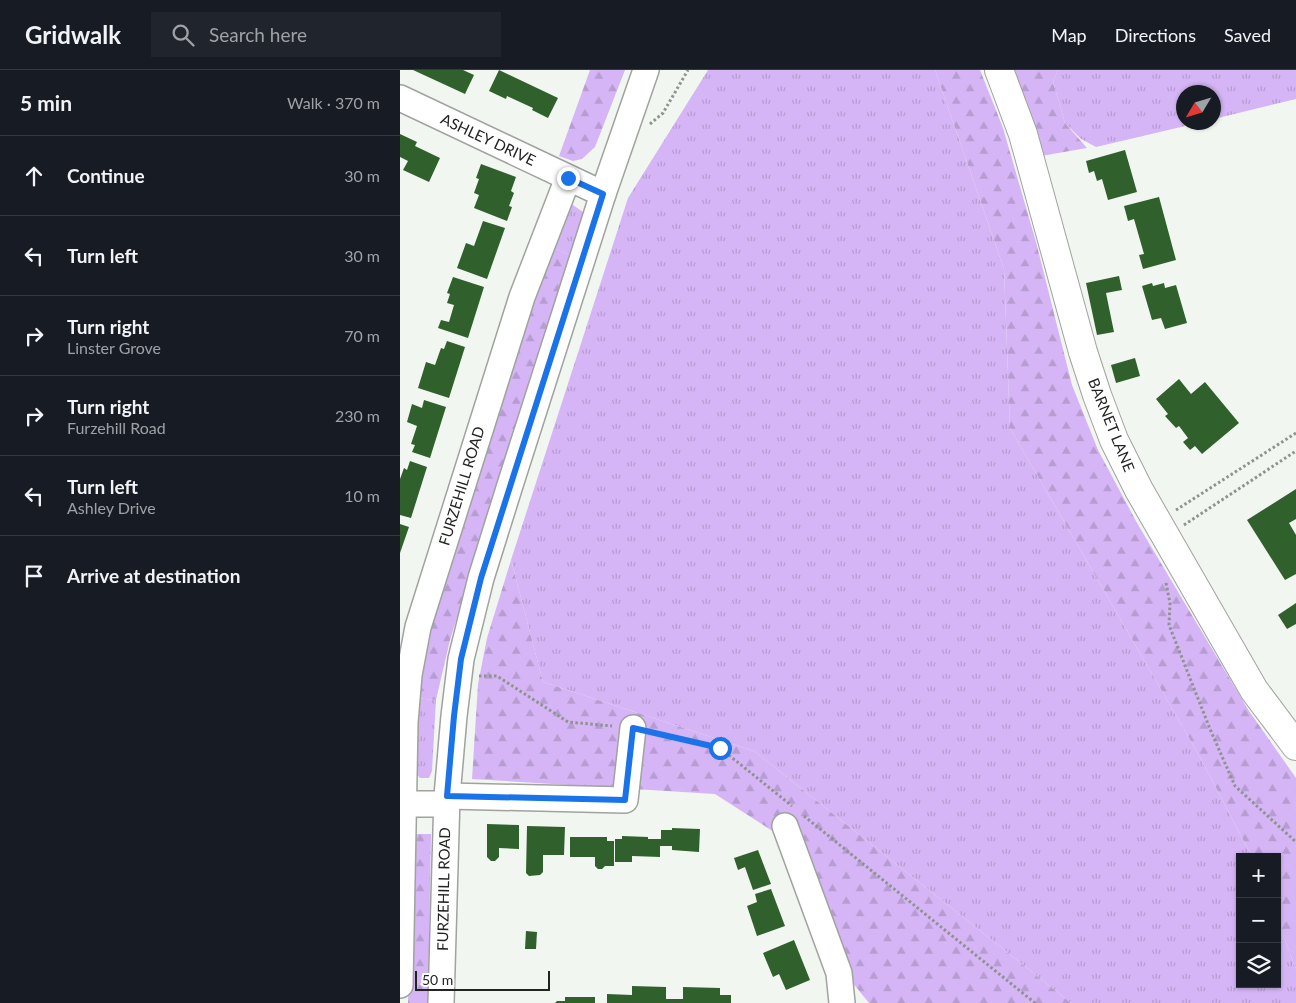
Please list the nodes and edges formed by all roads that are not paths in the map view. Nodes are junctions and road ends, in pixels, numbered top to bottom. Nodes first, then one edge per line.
1 (646, 70) edge
2 (999, 70) edge
3 (400, 98) edge
4 (568, 178) junction
5 (603, 194) junction
6 (403, 722) edge
7 (633, 728) road end
8 (1296, 746) edge
9 (447, 800) junction
10 (401, 804) edge
11 (795, 817) road end
12 (400, 985) edge
13 (441, 1003) edge
14 (842, 1003) edge

1 - 5 street, FURZEHILL ROAD
2 - 8 main road, BARNET LANE
3 - 4 street, ASHLEY DRIVE
4 - 5 street, ASHLEY DRIVE
4 - 6 street, FURZEHILL ROAD
5 - 9 street, FURZEHILL ROAD
6 - 10 street, FURZEHILL ROAD
7 - 9 street
9 - 10 street
9 - 13 street, FURZEHILL ROAD
10 - 12 street, FURZEHILL ROAD
11 - 14 street

